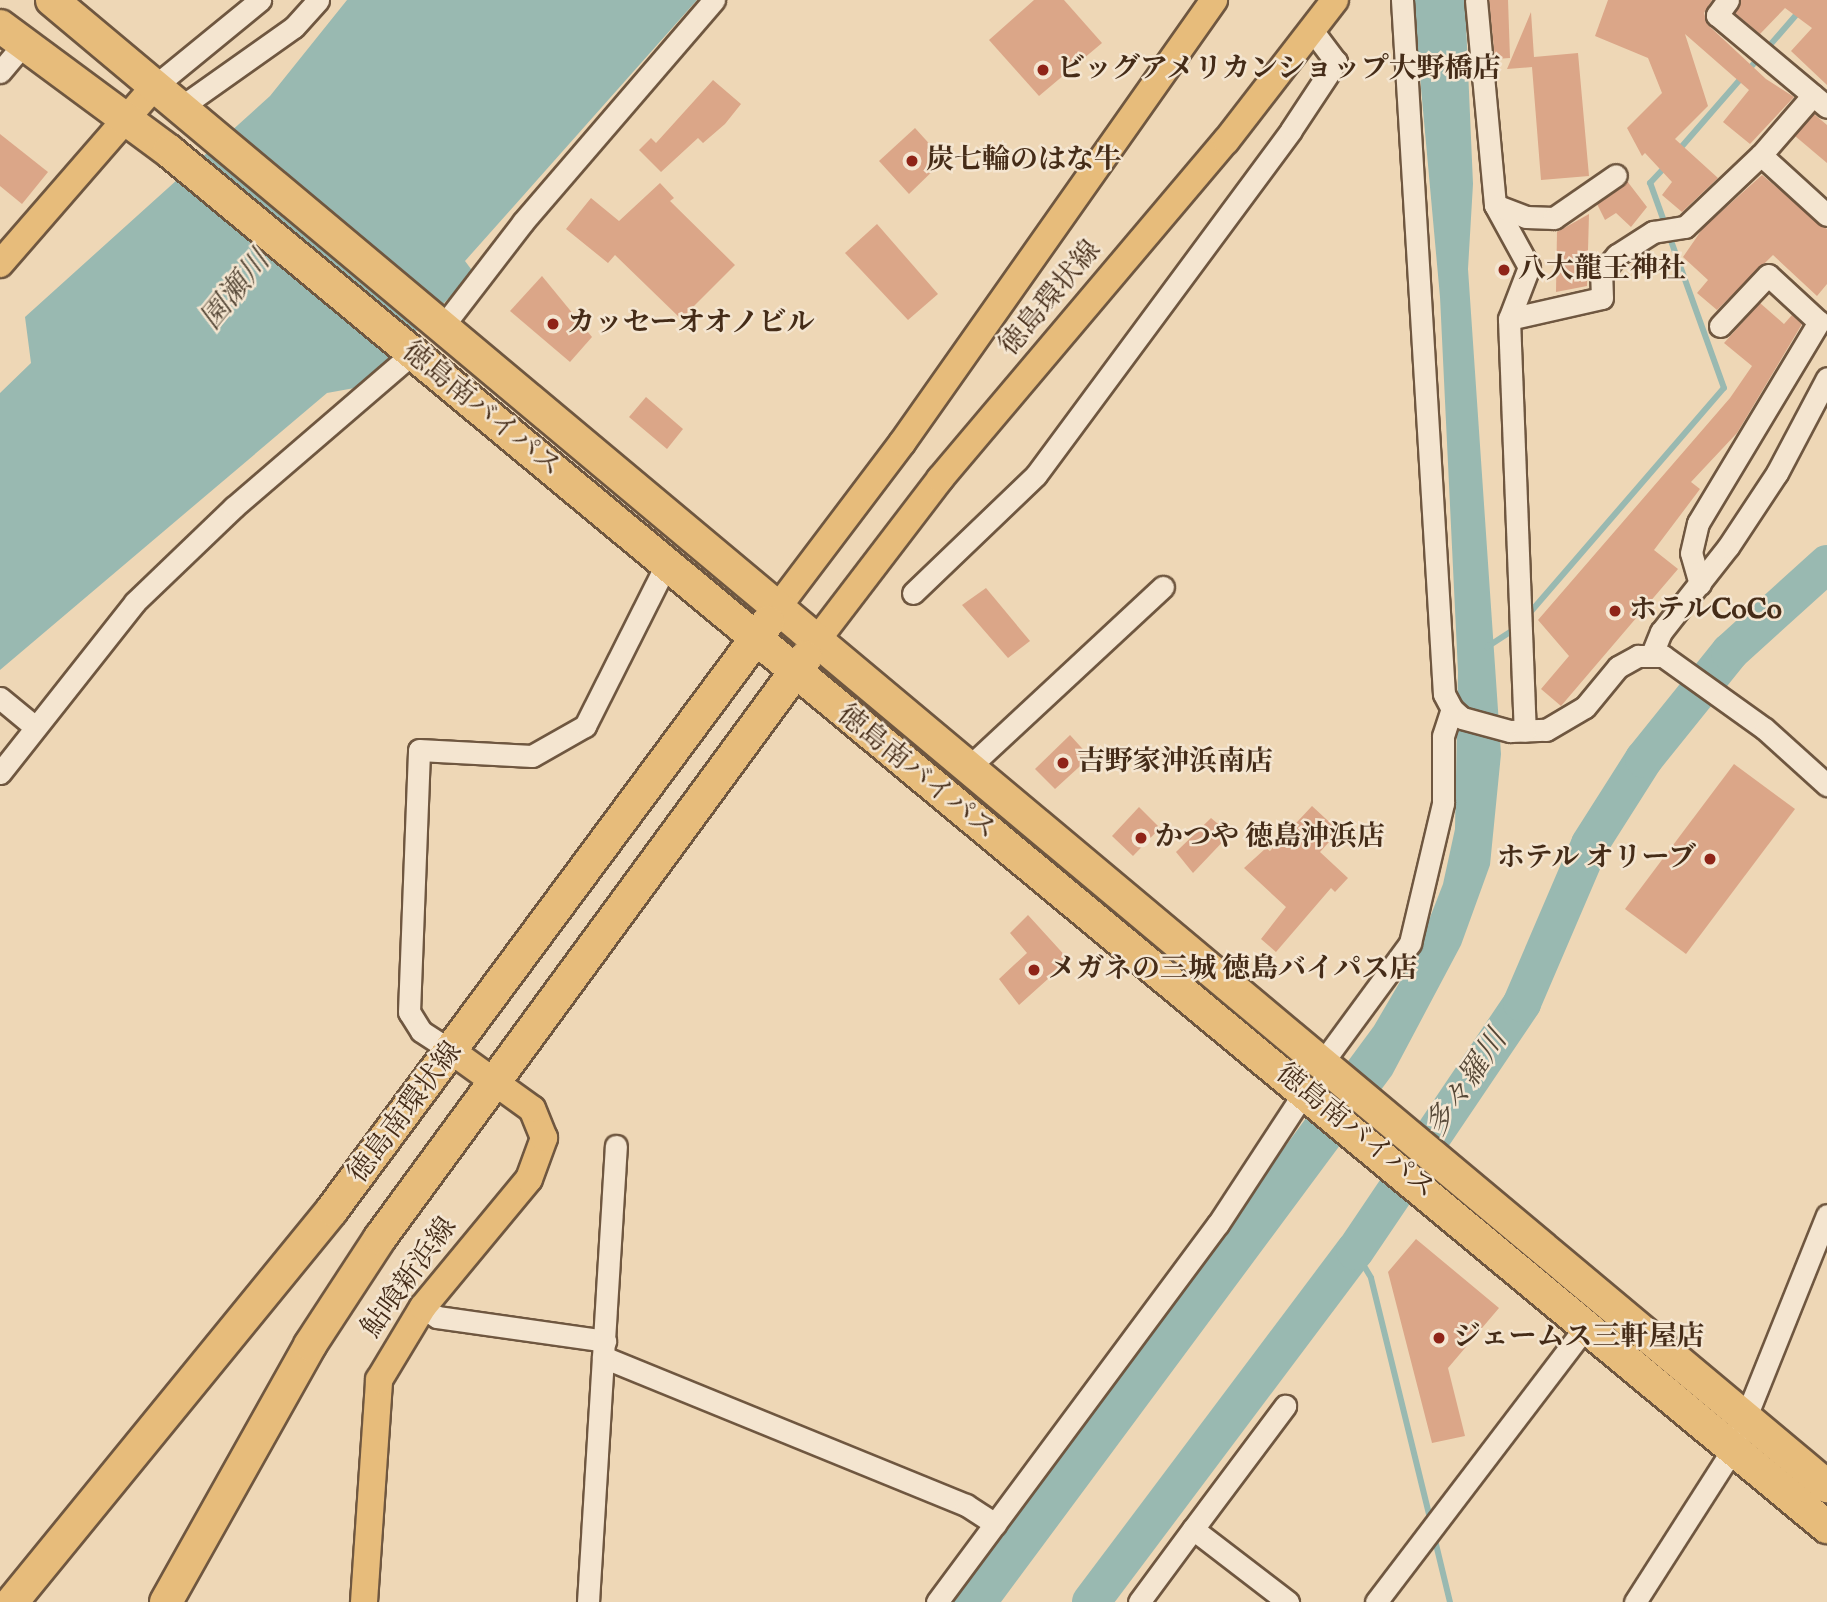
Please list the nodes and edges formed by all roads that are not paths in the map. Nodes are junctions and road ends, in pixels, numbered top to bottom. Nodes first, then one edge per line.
1 (52, 0) edge
2 (260, 0) edge
3 (317, 0) edge
4 (714, 0) edge
5 (1214, 0) edge
6 (1335, 0) edge
7 (1402, 0) edge
8 (1476, 0) edge
9 (1728, 0) edge
10 (1313, 31) junction
11 (11, 36) edge
12 (0, 72) edge
13 (155, 86) junction
14 (1820, 101) edge
15 (190, 115) junction
16 (128, 118) junction
17 (1761, 155) junction
18 (1616, 175) dead end
19 (1495, 205) junction
20 (1827, 215) edge
21 (0, 264) edge
22 (1508, 319) junction
23 (439, 323) junction
24 (1720, 326) dead end
25 (409, 350) junction
26 (1827, 378) edge
27 (667, 563) junction
28 (1700, 584) junction
29 (1163, 587) dead end
30 (913, 593) dead end
31 (778, 607) junction
32 (755, 640) junction
33 (817, 640) junction
34 (1652, 654) junction
35 (794, 673) junction
36 (0, 698) edge
37 (1457, 713) junction
38 (27, 720) junction
39 (1518, 731) junction
40 (968, 768) junction
41 (0, 773) edge
42 (1827, 786) edge
43 (453, 1052) junction
44 (1327, 1068) junction
45 (494, 1080) junction
46 (1308, 1093) junction
47 (616, 1146) dead end
48 (1827, 1215) edge
49 (423, 1307) junction
50 (1586, 1326) junction
51 (604, 1349) junction
52 (1285, 1406) dead end
53 (1746, 1419) junction
54 (1734, 1449) junction
55 (1827, 1486) edge
56 (995, 1524) junction
57 (1827, 1527) edge
58 (1192, 1529) junction
59 (12, 1602) edge
60 (166, 1602) edge
61 (364, 1602) edge
62 (588, 1602) edge
63 (937, 1602) edge
64 (1139, 1602) edge
65 (1288, 1602) edge
66 (1376, 1602) edge
67 (1635, 1602) edge

1 - 13 highway, 徳島南バイパス
2 - 13 street
3 - 15 street
4 - 23 street
5 - 31 main road, 徳島環状線
6 - 10 main road, 徳島環状線
7 - 37 street
8 - 19 street
9 - 14 street
10 - 30 street
10 - 33 main road, 徳島環状線
11 - 12 street
11 - 16 highway, 徳島南バイパス
13 - 15 highway, 徳島南バイパス
13 - 16 main road
14 - 17 street
15 - 23 highway, 徳島南バイパス
16 - 21 main road
16 - 25 highway, 徳島南バイパス
17 - 20 street
17 - 22 street
18 - 19 street
19 - 22 street
22 - 39 street
23 - 31 highway, 徳島南バイパス
24 - 28 street
25 - 27 highway, 徳島南バイパス
25 - 38 street
26 - 28 street
27 - 32 highway, 徳島南バイパス
27 - 43 street
28 - 34 street
29 - 40 street
31 - 32 highway, 徳島南環状線
31 - 33 highway, 徳島南バイパス
32 - 35 highway, 徳島南バイパス
32 - 43 highway, 徳島南環状線
33 - 35 highway, 徳島南環状線
33 - 40 highway, 徳島南バイパス
34 - 39 street
34 - 42 street
35 - 45 highway, 徳島南環状線
35 - 46 highway, 徳島南バイパス
36 - 38 street
37 - 39 street
37 - 44 street
38 - 41 street
40 - 44 highway, 徳島南バイパス
43 - 45 main road, 鮎喰新浜線
43 - 59 highway, 徳島南環状線
44 - 53 highway, 徳島南バイパス
45 - 49 main road, 鮎喰新浜線
45 - 60 highway, 徳島南環状線
46 - 50 highway, 徳島南バイパス
46 - 56 street
47 - 51 street
48 - 53 street
49 - 51 street
49 - 61 main road, 鮎喰新浜線
50 - 54 highway, 徳島南バイパス
50 - 66 street
51 - 56 street
51 - 62 street
52 - 58 street
53 - 54 street
53 - 55 highway, 徳島南バイパス
54 - 57 highway, 徳島南バイパス
54 - 67 street
56 - 63 street
58 - 64 street
58 - 65 street

